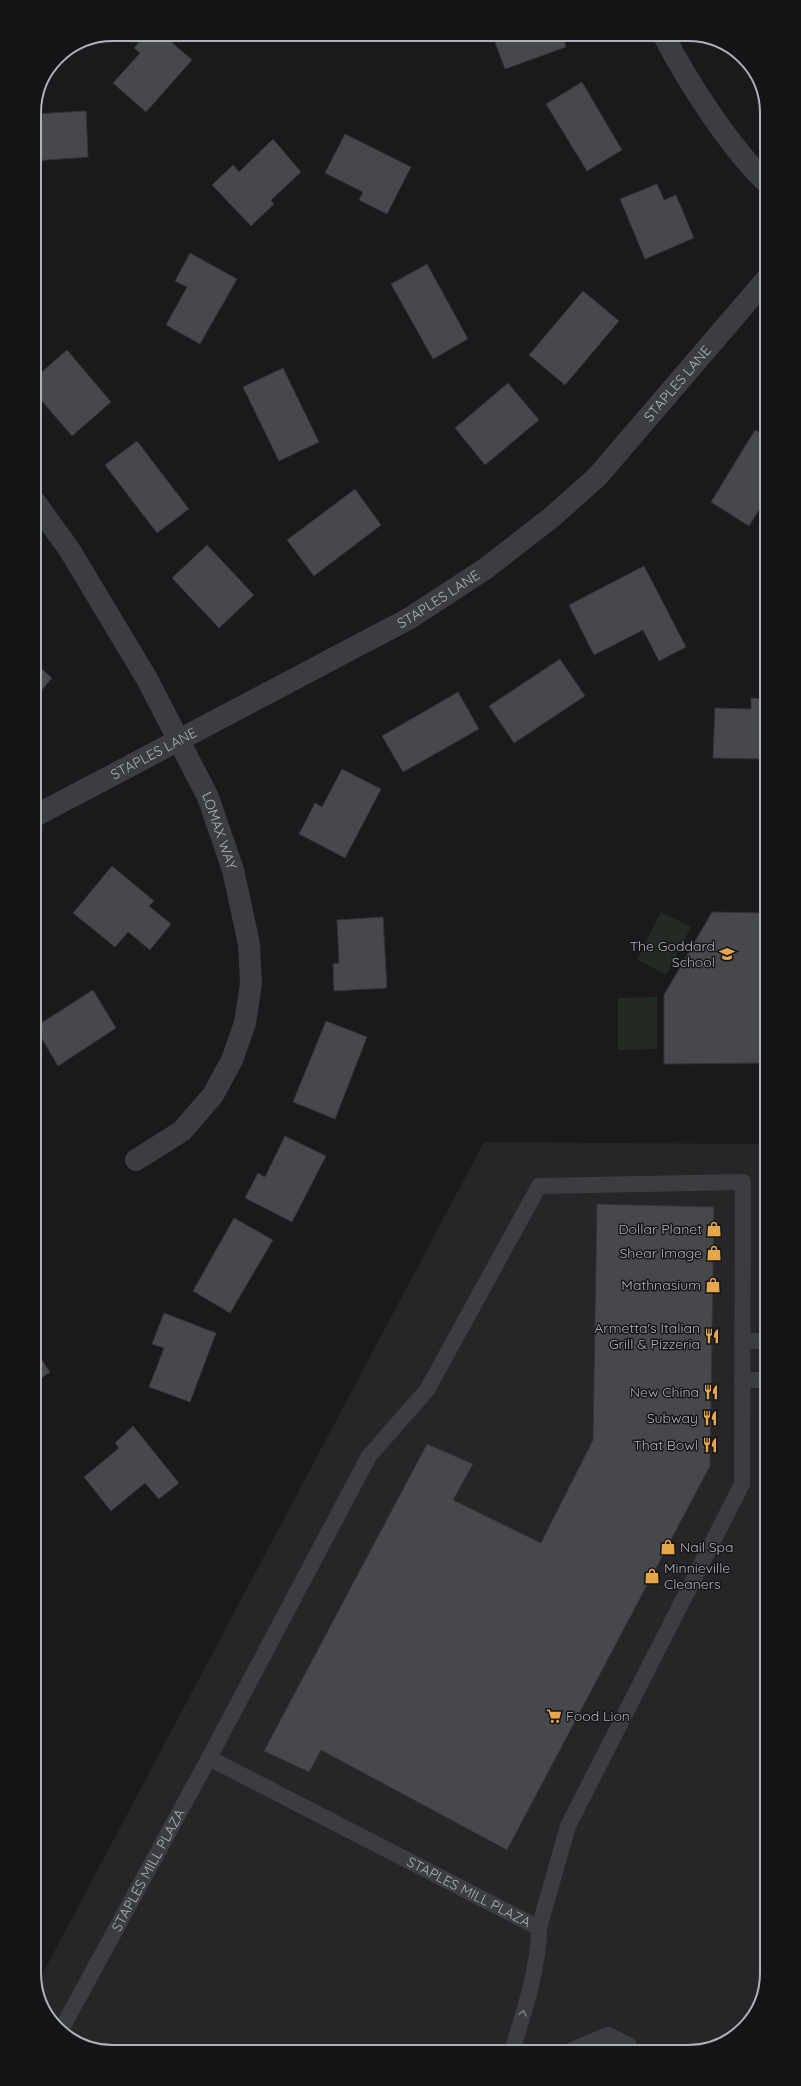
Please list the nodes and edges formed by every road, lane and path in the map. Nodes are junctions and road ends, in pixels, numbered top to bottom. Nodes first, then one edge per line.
1 (667, 41) edge
2 (760, 176) edge
3 (760, 286) edge
4 (41, 510) edge
5 (180, 741) junction
6 (41, 813) edge
7 (136, 1160) dead end
8 (742, 1341) junction
9 (760, 1341) edge
10 (742, 1380) junction
11 (760, 1380) edge
12 (209, 1758) junction
13 (539, 1934) junction
14 (64, 2025) edge
15 (514, 2045) edge
16 (584, 2045) edge
17 (629, 2045) dead end

1 - 2 street
3 - 5 street, STAPLES LANE
4 - 5 street, LOMAX WAY
5 - 6 street, STAPLES LANE
5 - 7 street, LOMAX WAY
8 - 9 lane
8 - 10 lane, STAPLES MILL PLAZA
8 - 12 lane, STAPLES MILL PLAZA
10 - 11 lane
10 - 13 lane, STAPLES MILL PLAZA
12 - 13 lane, STAPLES MILL PLAZA
12 - 14 lane, STAPLES MILL PLAZA
15 -> 13 lane
16 - 17 lane

